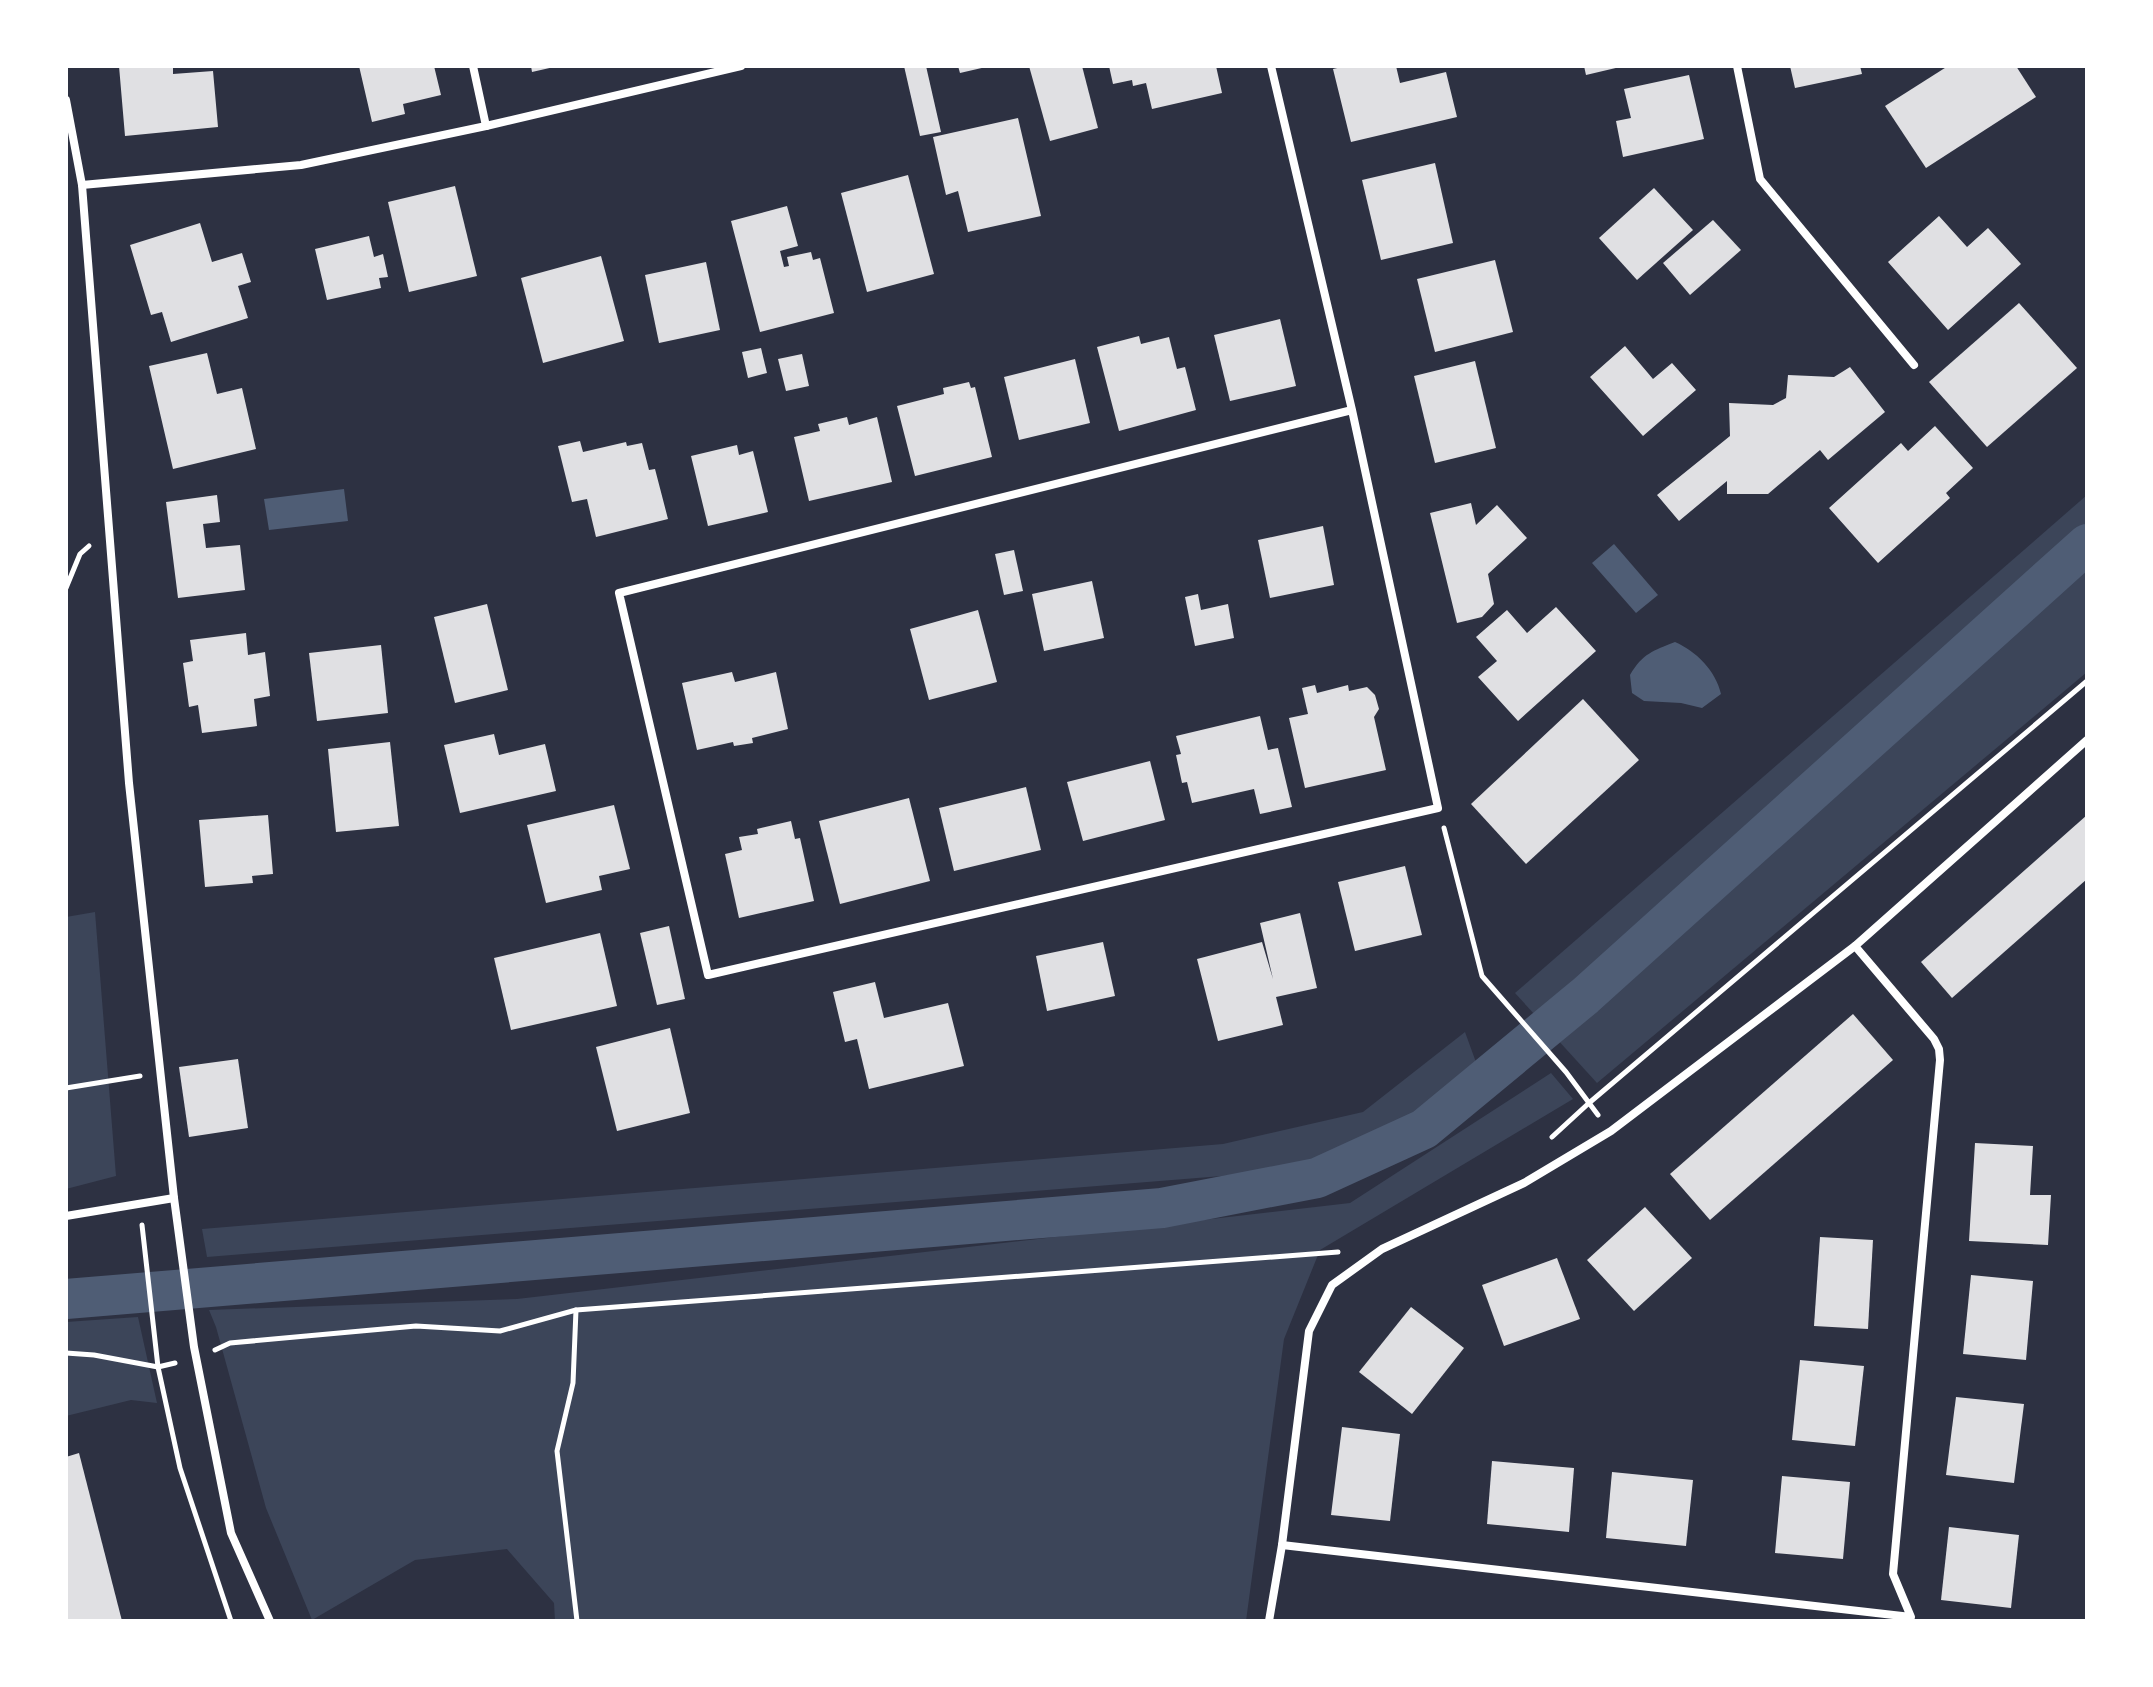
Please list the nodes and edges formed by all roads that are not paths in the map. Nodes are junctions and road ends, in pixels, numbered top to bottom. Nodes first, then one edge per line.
1 (473, 66) edge
2 (741, 66) edge
3 (1271, 66) edge
4 (1737, 66) edge
5 (66, 100) edge
6 (486, 126) junction
7 (82, 185) junction
8 (1914, 365) dead end
9 (1352, 410) junction
10 (2087, 740) edge
11 (1855, 946) junction
12 (174, 1198) junction
13 (66, 1216) edge
14 (1282, 1545) junction
15 (1911, 1619) edge
16 (270, 1621) edge
17 (1269, 1621) edge

1 - 6 street
2 - 6 street
3 - 9 street
4 - 8 street
5 - 7 street
6 - 7 street
7 - 12 street
9 - 9 street
10 - 11 street
11 - 14 street
11 - 15 street
12 - 13 street
12 - 16 street
14 - 15 street
14 - 17 street

